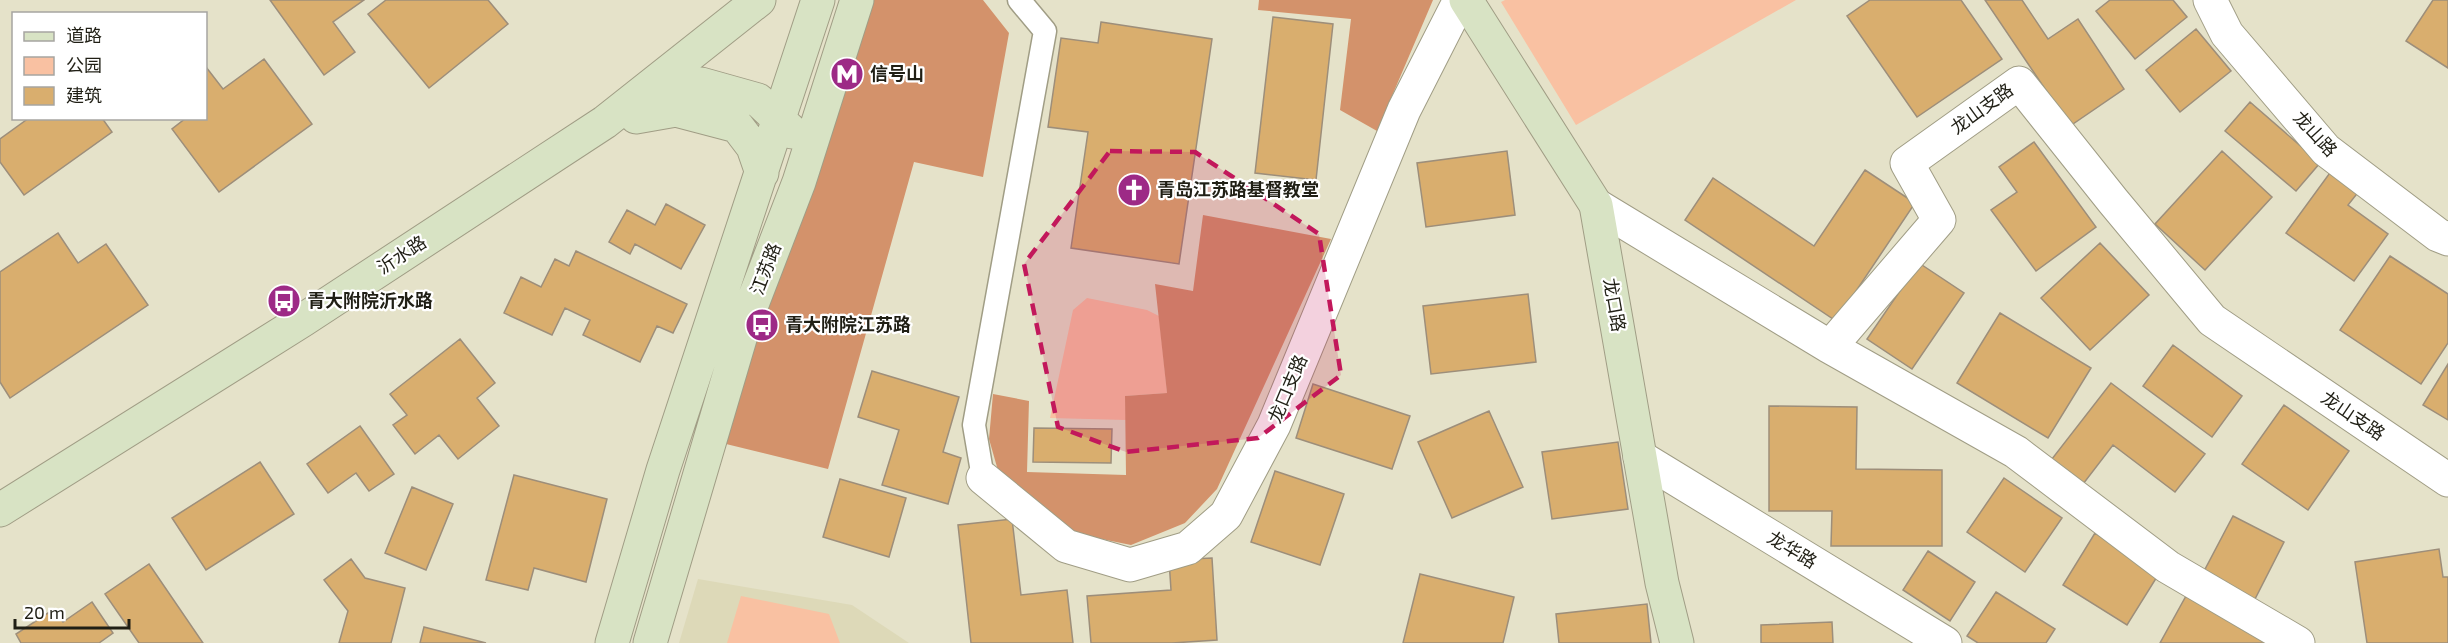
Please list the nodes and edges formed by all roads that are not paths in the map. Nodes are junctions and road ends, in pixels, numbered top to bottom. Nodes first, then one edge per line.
1 (759, 0) edge
2 (818, 0) edge
3 (857, 0) edge
4 (1019, 0) edge
5 (1460, 0) edge
6 (1466, 0) edge
7 (2210, 0) edge
8 (779, 119) junction
9 (605, 122) junction
10 (762, 173) junction
11 (799, 182) junction
12 (1596, 205) junction
13 (2448, 239) edge
14 (1830, 347) junction
15 (1640, 457) junction
16 (983, 478) joint
17 (2448, 480) edge
18 (0, 510) edge
19 (612, 643) edge
20 (650, 643) edge
21 (1677, 643) edge
22 (1945, 643) edge
23 (2298, 643) edge

1 - 9 main road, 沂水路
2 - 8 main road, 江苏路
3 - 11 main road, 江苏路
4 - 16 lane
5 - 16 street, 龙口支路
6 - 12 main road, 龙口路
7 - 13 street, 龙山路
8 - 9 main road
8 - 10 main road, 江苏路
8 - 11 main road
9 - 10 main road
9 - 18 main road, 沂水路
10 - 19 main road, 江苏路
11 - 20 main road, 江苏路
12 - 14 street
12 - 15 main road, 龙口路
14 - 17 street, 龙山支路
14 - 23 street
15 - 21 main road, 龙口路
15 - 22 street, 龙华路

